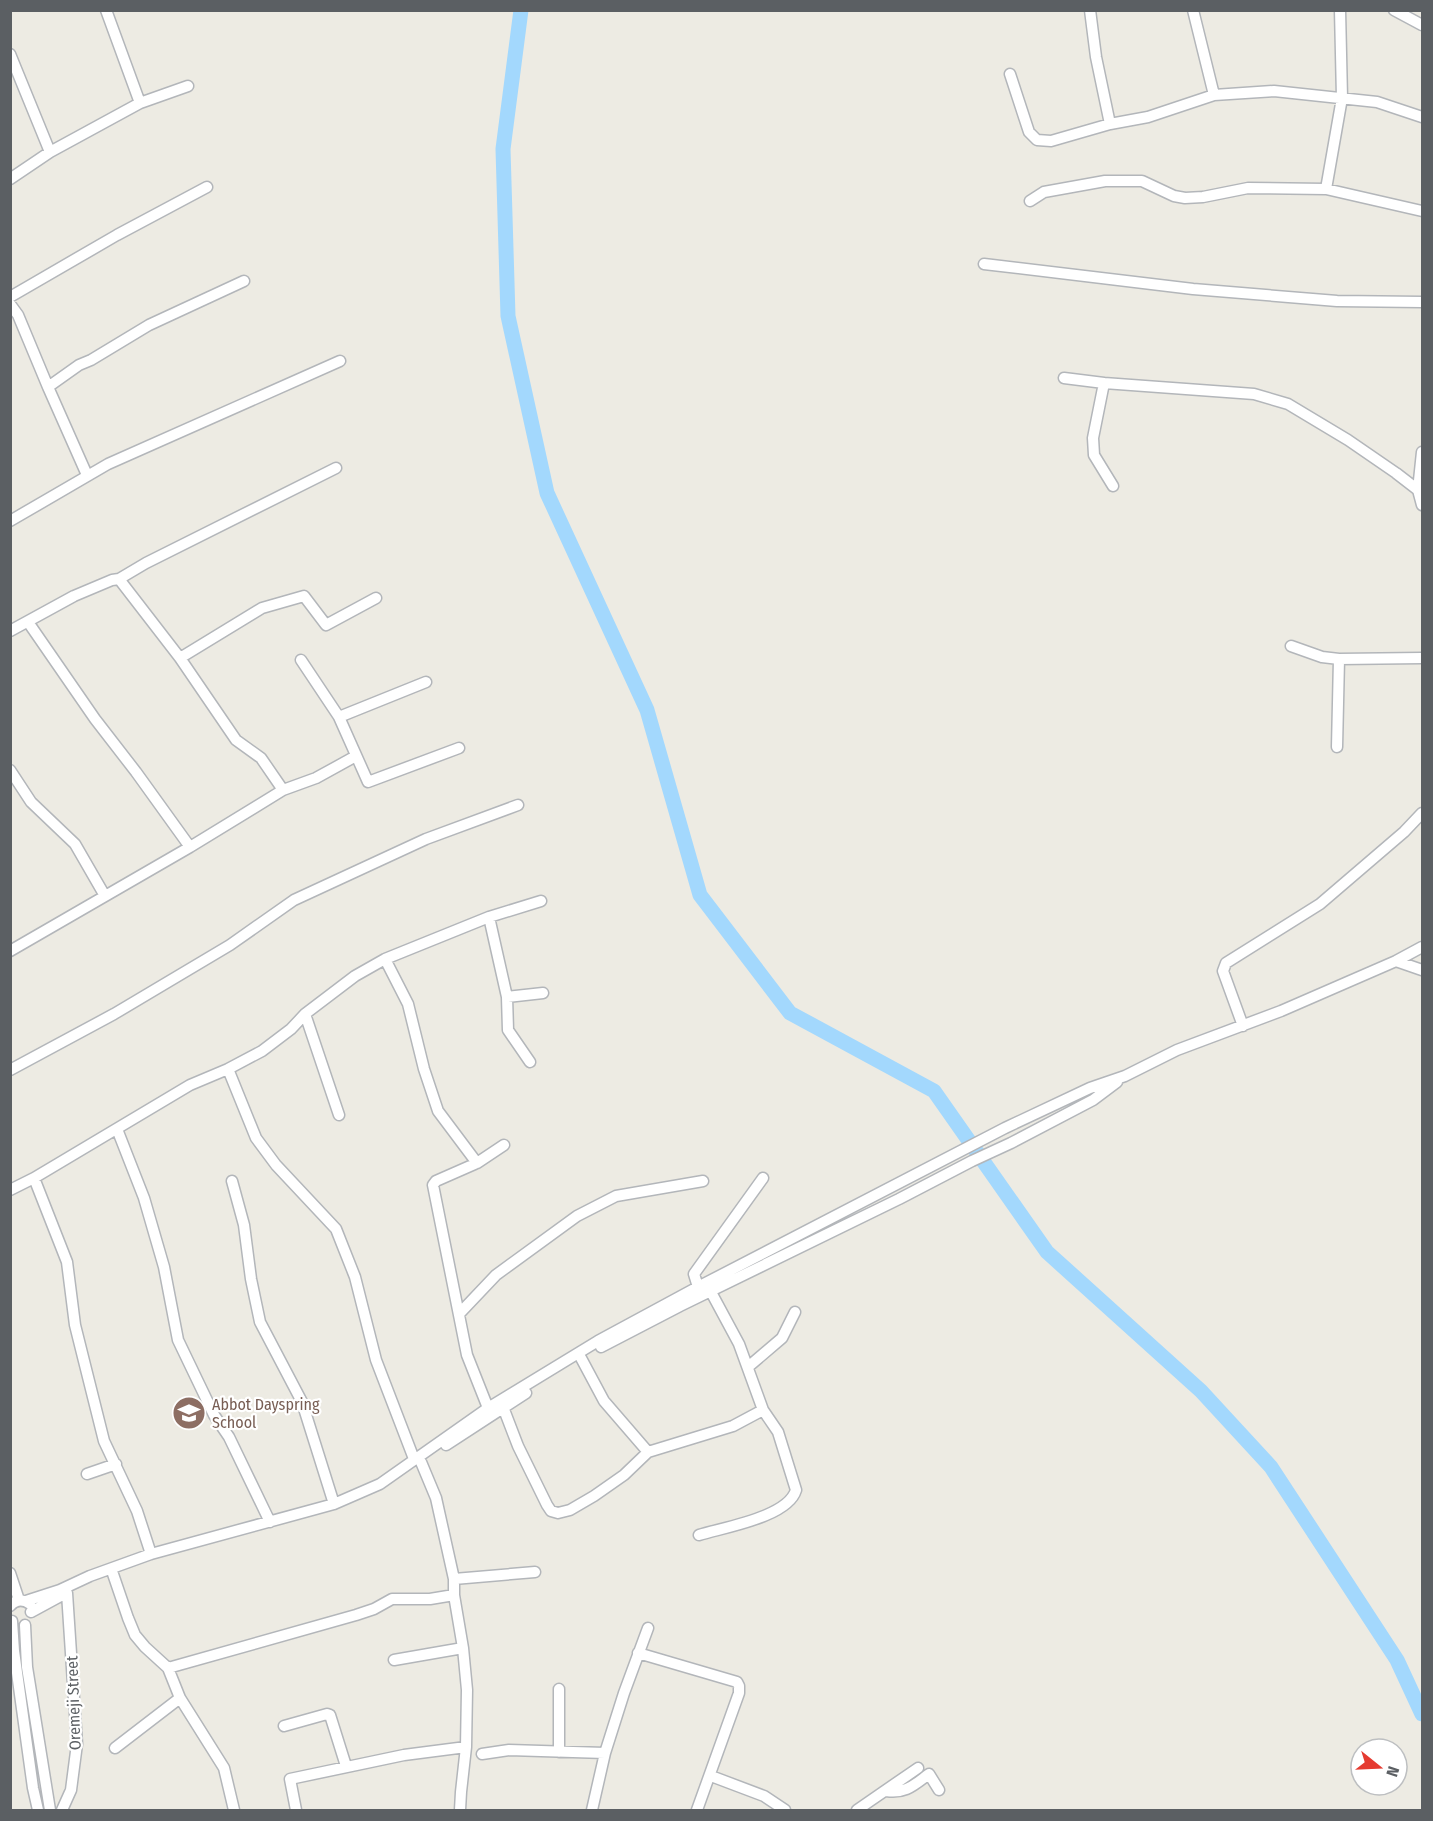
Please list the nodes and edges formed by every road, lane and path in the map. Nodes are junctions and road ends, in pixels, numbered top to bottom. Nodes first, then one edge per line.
1 (106, 10) edge
2 (1090, 10) edge
3 (1193, 10) edge
4 (1340, 10) edge
5 (1394, 10) edge
6 (1422, 24) edge
7 (10, 54) edge
8 (1010, 75) dead end
9 (188, 86) dead end
10 (1215, 95) junction
11 (1342, 98) junction
12 (140, 103) junction
13 (1422, 117) edge
14 (1110, 123) junction
15 (50, 152) junction
16 (10, 179) edge
17 (207, 187) dead end
18 (1326, 189) junction
19 (1030, 201) dead end
20 (1422, 211) edge
21 (984, 264) dead end
22 (244, 281) dead end
23 (10, 297) edge
24 (1422, 303) edge
25 (10, 304) edge
26 (340, 361) dead end
27 (1064, 378) dead end
28 (1104, 383) junction
29 (48, 387) junction
30 (1422, 452) edge
31 (336, 468) dead end
32 (87, 475) junction
33 (1113, 486) dead end
34 (1418, 490) junction
35 (1422, 505) edge
36 (10, 521) edge
37 (119, 579) junction
38 (376, 598) dead end
39 (28, 622) junction
40 (10, 631) edge
41 (1291, 646) dead end
42 (180, 658) junction
43 (1422, 658) edge
44 (1339, 659) junction
45 (301, 660) dead end
46 (426, 682) dead end
47 (339, 717) junction
48 (1337, 747) dead end
49 (459, 748) dead end
50 (356, 756) junction
51 (10, 770) edge
52 (283, 790) junction
53 (518, 805) dead end
54 (1422, 813) edge
55 (190, 848) junction
56 (105, 896) junction
57 (541, 901) dead end
58 (489, 917) junction
59 (1422, 947) edge
60 (11, 951) edge
61 (385, 959) junction
62 (1396, 961) junction
63 (1422, 970) edge
64 (543, 993) dead end
65 (507, 997) junction
66 (305, 1014) junction
67 (1243, 1026) junction
68 (530, 1062) dead end
69 (228, 1069) junction
70 (10, 1070) edge
71 (1125, 1076) junction
72 (339, 1115) dead end
73 (117, 1129) junction
74 (504, 1145) dead end
75 (477, 1163) junction
76 (34, 1178) junction
77 (763, 1178) dead end
78 (232, 1181) dead end
79 (703, 1181) dead end
80 (10, 1190) edge
81 (698, 1287) junction
82 (711, 1292) junction
83 (795, 1312) dead end
84 (459, 1314) junction
85 (581, 1358) junction
86 (748, 1367) junction
87 (503, 1407) junction
88 (488, 1408) junction
89 (763, 1410) junction
90 (648, 1452) junction
91 (418, 1460) junction
92 (116, 1464) junction
93 (87, 1474) dead end
94 (334, 1504) junction
95 (270, 1522) junction
96 (699, 1535) dead end
97 (151, 1554) junction
98 (535, 1572) dead end
99 (10, 1573) edge
100 (113, 1574) junction
101 (454, 1579) junction
102 (67, 1593) junction
103 (454, 1595) junction
104 (19, 1603) edge
105 (31, 1612) junction
106 (11, 1620) edge
107 (25, 1625) junction
108 (648, 1629) dead end
109 (463, 1648) junction
110 (638, 1653) junction
111 (394, 1660) dead end
112 (168, 1668) junction
113 (560, 1689) dead end
114 (180, 1698) junction
115 (284, 1726) dead end
116 (466, 1747) junction
117 (115, 1748) dead end
118 (559, 1752) junction
119 (605, 1753) junction
120 (482, 1754) dead end
121 (346, 1766) junction
122 (918, 1768) dead end
123 (711, 1776) junction
124 (939, 1790) dead end
125 (886, 1791) junction
126 (38, 1810) edge
127 (50, 1810) edge
128 (62, 1810) edge
129 (234, 1810) edge
130 (296, 1810) edge
131 (460, 1810) edge
132 (592, 1810) edge
133 (698, 1810) edge
134 (785, 1810) edge
135 (857, 1810) edge

1 - 12 street
2 - 14 street
3 - 10 street
4 - 11 street
5 - 6 street
7 - 15 street
8 - 14 street
9 - 12 street
10 - 11 street
10 - 14 street
11 - 13 street
11 - 18 street
12 - 15 street
15 - 16 street
17 - 23 street
18 - 19 street
18 - 20 street
21 - 24 street
22 - 29 street
25 - 29 street
26 - 32 street
27 - 28 street
28 - 33 street
28 - 34 street
29 - 32 street
30 - 34 street
31 - 37 street
32 - 36 street
34 - 35 street
37 - 39 street
37 - 42 street
38 - 42 street
39 - 40 street
39 - 55 street
41 - 44 street
42 - 52 street
43 - 44 street
44 - 48 street
45 - 47 street
46 - 47 street
47 - 50 street
49 - 50 street
50 - 52 street
51 - 56 street
52 - 55 street
53 - 70 street
54 - 67 street
55 - 56 street
56 - 60 street
57 - 58 street
58 - 61 street
58 - 65 street
59 - 62 street
61 - 66 street
61 - 75 street
62 - 63 street
62 - 67 street
64 - 65 street
65 - 68 street
66 - 69 street
66 - 72 street
67 - 71 street
69 - 73 street
69 - 91 street
71 - 81 street
71 - 82 street
73 - 76 street
73 - 95 street
74 - 75 street
75 - 84 street
76 - 80 street
76 - 92 street
77 - 81 street
78 - 94 street
79 - 84 street
81 - 88 street
82 - 85 street
82 - 86 street
83 - 86 street
84 - 88 street
85 - 87 street
85 - 90 street
86 - 89 street
87 - 90 street
87 - 91 street
88 - 91 street
89 - 90 street
89 - 96 street
91 - 94 street
91 - 100 street
91 - 101 street
92 - 93 street
92 - 97 street
94 - 95 street
95 - 97 street
97 - 104 street
98 - 101 street
99 - 104 street
100 - 102 street
100 - 112 street
101 - 103 street
102 - 105 street
102 - 128 street, Oremeji Street
103 - 109 street
103 - 112 street
104 - 105 street
105 - 107 street
106 - 107 street
106 - 126 street
107 - 127 street
108 - 110 street
109 - 111 street
109 - 116 street
110 - 119 street
110 - 123 street
112 - 114 street
113 - 118 street
114 - 117 street
114 - 129 street
115 - 121 street
116 - 121 street
116 - 131 street
118 - 119 street
118 - 120 street
119 - 132 street
121 - 130 street
122 - 125 street
123 - 133 street
123 - 134 street
124 - 125 street
125 - 135 street

